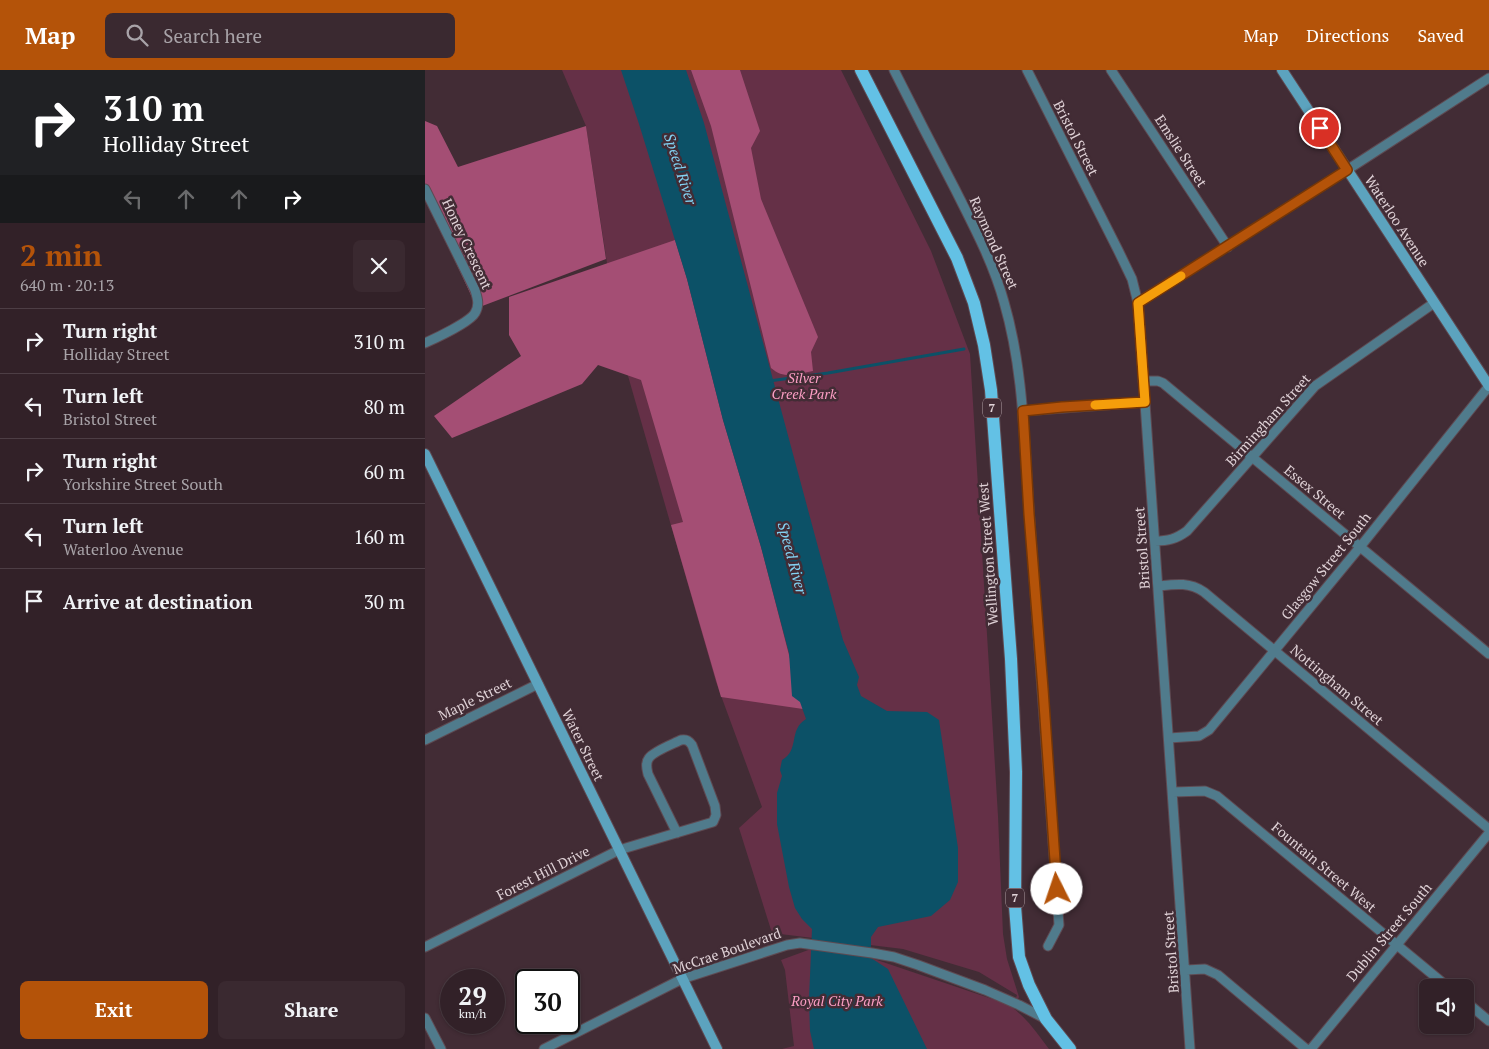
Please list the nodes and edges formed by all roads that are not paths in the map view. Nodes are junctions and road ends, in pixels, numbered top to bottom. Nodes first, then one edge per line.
1 (861, 70) edge
2 (894, 70) edge
3 (1027, 70) edge
4 (1111, 70) edge
5 (1283, 70) edge
6 (1489, 78) edge
7 (1347, 170) junction
8 (425, 189) edge
9 (1228, 247) junction
10 (1138, 303) junction
11 (1434, 303) junction
12 (425, 343) edge
13 (1143, 381) junction
14 (1489, 386) edge
15 (1145, 402) junction
16 (1023, 411) junction
17 (425, 454) edge
18 (1252, 457) junction
19 (1155, 541) junction
20 (1360, 547) junction
21 (1159, 586) junction
22 (1274, 651) junction
23 (1489, 654) edge
24 (538, 684) junction
25 (426, 738) edge
26 (1169, 738) junction
27 (1173, 792) junction
28 (1489, 831) edge
29 (677, 833) junction
30 (619, 850) junction
31 (1397, 945) junction
32 (1048, 946) dead end
33 (425, 947) edge
34 (1186, 970) junction
35 (682, 979) junction
36 (1438, 979) edge
37 (1474, 1008) edge
38 (425, 1018) edge
39 (1045, 1019) junction
40 (1489, 1021) edge
41 (441, 1049) edge
42 (544, 1049) edge
43 (717, 1049) edge
44 (1070, 1049) edge
45 (1190, 1049) edge
46 (1306, 1049) edge
47 (1311, 1049) edge

1 - 39 main road, Wellington Street West / 7
2 - 16 street, Raymond Street
3 - 10 street, Bristol Street
4 - 9 street, Emslie Street
5 - 7 street, Waterloo Avenue
6 - 7 street
7 - 9 street
7 - 11 street, Waterloo Avenue
8 - 12 street, Honey Crescent
9 - 10 street
10 - 13 street, Bristol Street
11 - 14 street, Waterloo Avenue
11 - 18 street, Birmingham Street
13 - 15 street, Bristol Street
13 - 18 street, Essex Street
14 - 20 street, Glasgow Street South
15 - 16 street
15 - 19 street, Bristol Street
16 - 32 street, Raymond Street
17 - 24 street, Water Street
18 - 19 street, Birmingham Street
18 - 20 street, Essex Street
19 - 21 street, Bristol Street
20 - 22 street, Glasgow Street South
20 - 23 street, Essex Street
21 - 22 street, Nottingham Street
21 - 26 street, Bristol Street
22 - 26 street, Glasgow Street South
22 - 28 street, Nottingham Street
24 - 25 street, Maple Street
24 - 30 street, Water Street
26 - 27 street, Bristol Street
27 - 31 street, Fountain Street West
27 - 34 street, Bristol Street
28 - 31 street, Dublin Street South
29 - 29 street, Forest Hill Drive
29 - 30 street, Forest Hill Drive
30 - 33 street, Forest Hill Drive
30 - 35 street, Water Street
31 - 36 street, Fountain Street West
31 - 47 street, Dublin Street South
34 - 45 street, Bristol Street
34 - 46 street
35 - 39 street, McCrae Boulevard
35 - 42 street, McCrae Boulevard
35 - 43 street, Water Street
37 - 40 street
38 - 41 street
39 - 44 main road, Wellington Street West / 7

